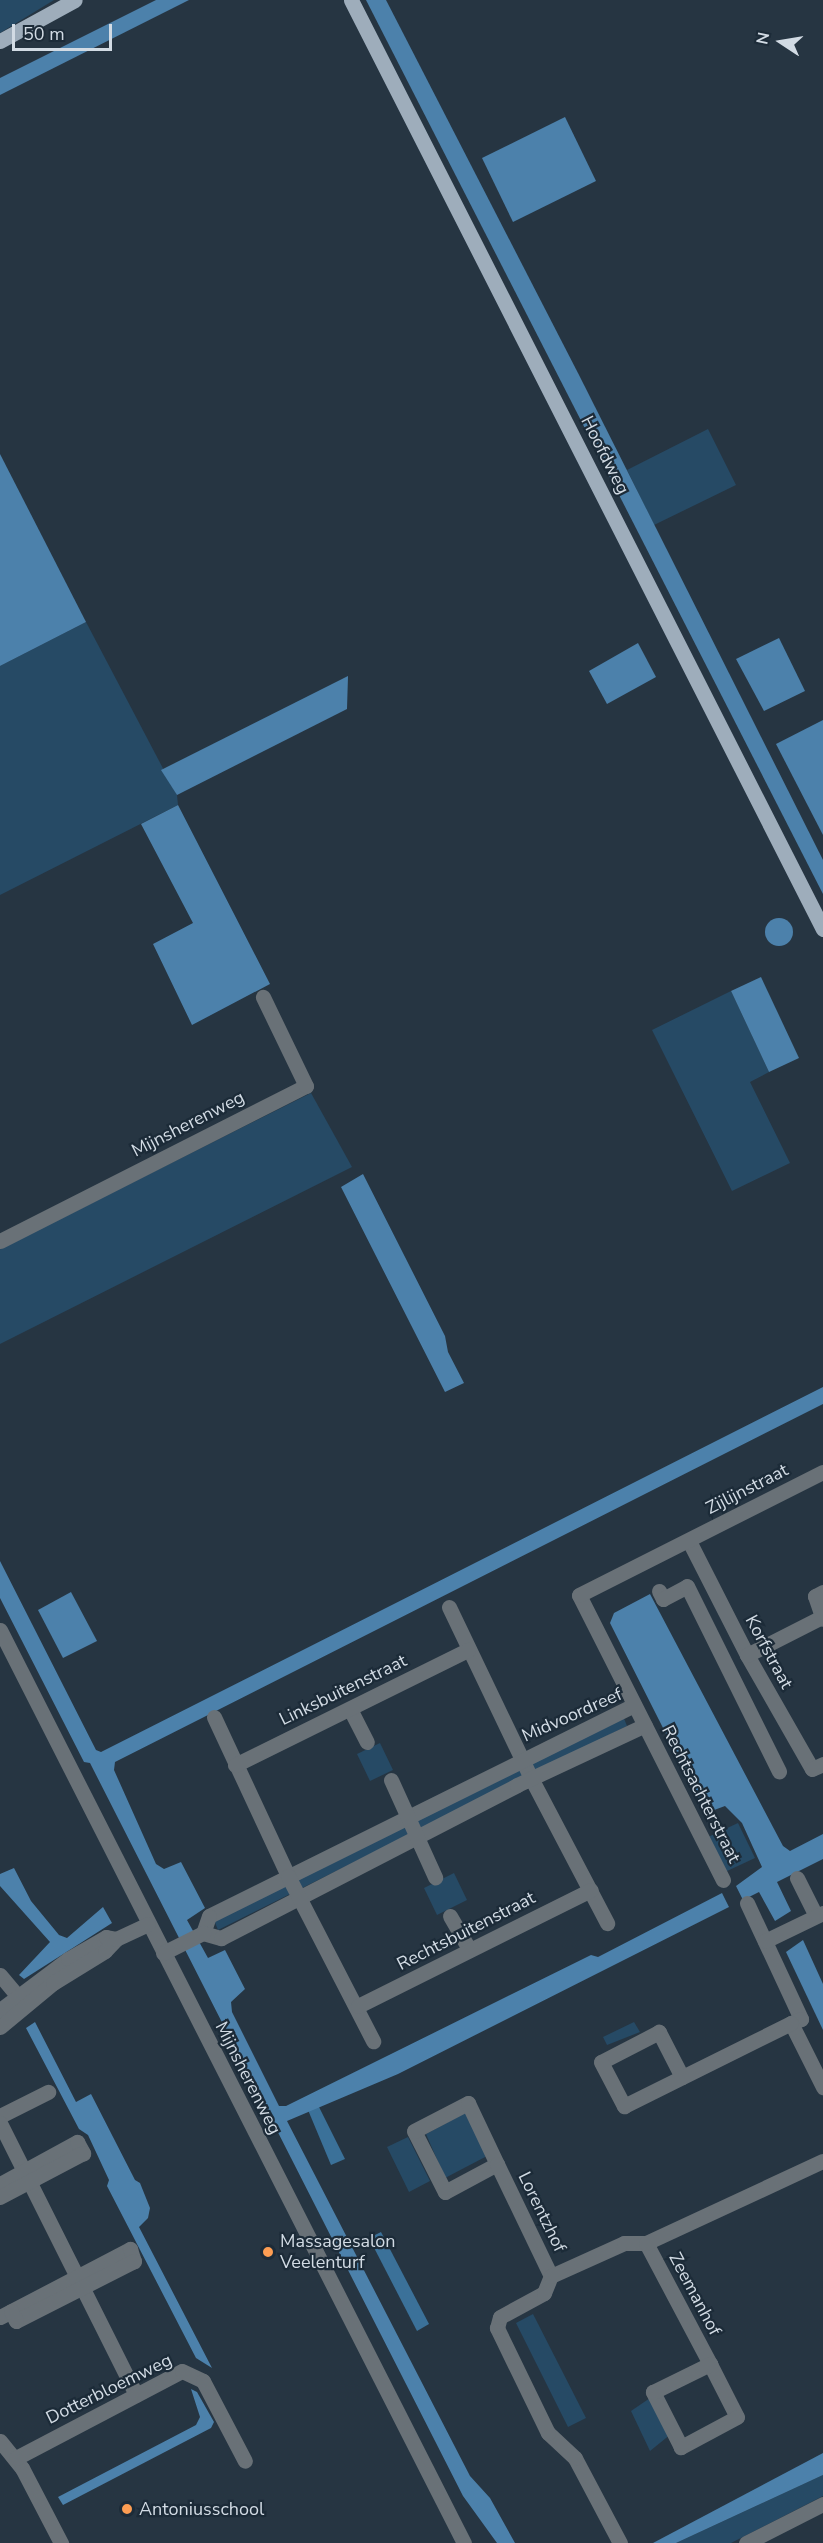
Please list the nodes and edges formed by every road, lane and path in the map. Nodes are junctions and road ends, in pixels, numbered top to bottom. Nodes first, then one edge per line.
1 (75, 0) edge
2 (351, 0) edge
3 (0, 41) edge
4 (823, 929) edge
5 (262, 997) dead end
6 (0, 1241) edge
7 (823, 1472) edge
8 (689, 1540) junction
9 (659, 1591) dead end
10 (823, 1592) edge
11 (449, 1607) dead end
12 (822, 1618) edge
13 (0, 1630) edge
14 (468, 1650) junction
15 (747, 1655) junction
16 (634, 1705) junction
17 (350, 1709) junction
18 (214, 1717) dead end
19 (645, 1725) junction
20 (367, 1742) dead end
21 (523, 1759) junction
22 (823, 1764) edge
23 (235, 1765) junction
24 (779, 1771) dead end
25 (531, 1778) junction
26 (391, 1780) dead end
27 (407, 1815) junction
28 (416, 1837) junction
29 (288, 1876) junction
30 (435, 1877) dead end
31 (797, 1878) dead end
32 (723, 1880) dead end
33 (591, 1890) junction
34 (300, 1899) junction
35 (747, 1903) dead end
36 (820, 1915) edge
37 (450, 1916) dead end
38 (607, 1923) dead end
39 (148, 1924) junction
40 (202, 1934) junction
41 (765, 1941) junction
42 (169, 1950) junction
43 (470, 1950) junction
44 (0, 1975) edge
45 (21, 2000) junction
46 (358, 2006) junction
47 (0, 2010) edge
48 (791, 2023) junction
49 (0, 2026) edge
50 (373, 2041) dead end
51 (682, 2077) junction
52 (823, 2087) edge
53 (48, 2091) dead end
54 (0, 2116) edge
55 (0, 2123) edge
56 (823, 2161) edge
57 (497, 2164) junction
58 (27, 2176) junction
59 (0, 2184) edge
60 (0, 2197) edge
61 (646, 2243) junction
62 (550, 2276) junction
63 (79, 2282) junction
64 (5, 2314) edge
65 (710, 2364) junction
66 (136, 2395) junction
67 (0, 2441) edge
68 (16, 2458) junction
69 (245, 2462) dead end
70 (823, 2504) edge
71 (61, 2543) edge
72 (464, 2543) edge
73 (620, 2543) edge
74 (746, 2543) edge

1 - 3 main road
2 - 4 main road, Hoofdweg
5 - 6 street, Mijnsherenweg
7 - 8 street, Zijlijnstraat
8 - 15 street, Korfstraat
8 - 16 street, Zijlijnstraat
9 - 24 street
10 - 12 street
11 - 14 street
12 - 15 street
13 - 39 street, Mijnsherenweg
14 - 17 street, Linksbuitenstraat
14 - 21 street
15 - 22 street, Korfstraat
16 - 19 street, Midvoordreef
16 - 21 street, Midvoordreef
17 - 20 street
17 - 23 street, Linksbuitenstraat
18 - 23 street
19 - 25 street, Midvoordreef
19 - 32 street, Rechtsachterstraat
21 - 25 street
21 - 27 street, Midvoordreef
23 - 29 street
25 - 28 street, Midvoordreef
25 - 33 street
26 - 27 street
27 - 28 street
27 - 29 street, Midvoordreef
28 - 30 street
28 - 34 street, Midvoordreef
29 - 34 street
29 - 40 street, Midvoordreef
31 - 36 street
33 - 38 street
33 - 43 street, Rechtsbuitenstraat
34 - 40 street, Midvoordreef
34 - 46 street
35 - 41 street
36 - 41 street
37 - 43 street
39 - 42 street, Mijnsherenweg
39 - 45 street
40 - 42 street, Midvoordreef
41 - 48 street
42 - 72 street, Mijnsherenweg
43 - 46 street, Rechtsbuitenstraat
44 - 45 street
45 - 47 street
45 - 49 street
46 - 50 street
48 - 51 street
48 - 52 street
51 - 51 street
53 - 54 street
55 - 58 street
56 - 61 street
57 - 57 street, Lorentzhof
57 - 62 street, Lorentzhof
58 - 59 street
58 - 60 street
58 - 63 street
61 - 62 street
61 - 65 street, Zeemanhof
62 - 73 street
63 - 64 street
63 - 66 street
65 - 65 street, Zeemanhof
66 - 68 street, Dotterbloemweg
66 - 69 street, Dotterbloemweg
67 - 68 street
68 - 71 street
70 - 74 street

